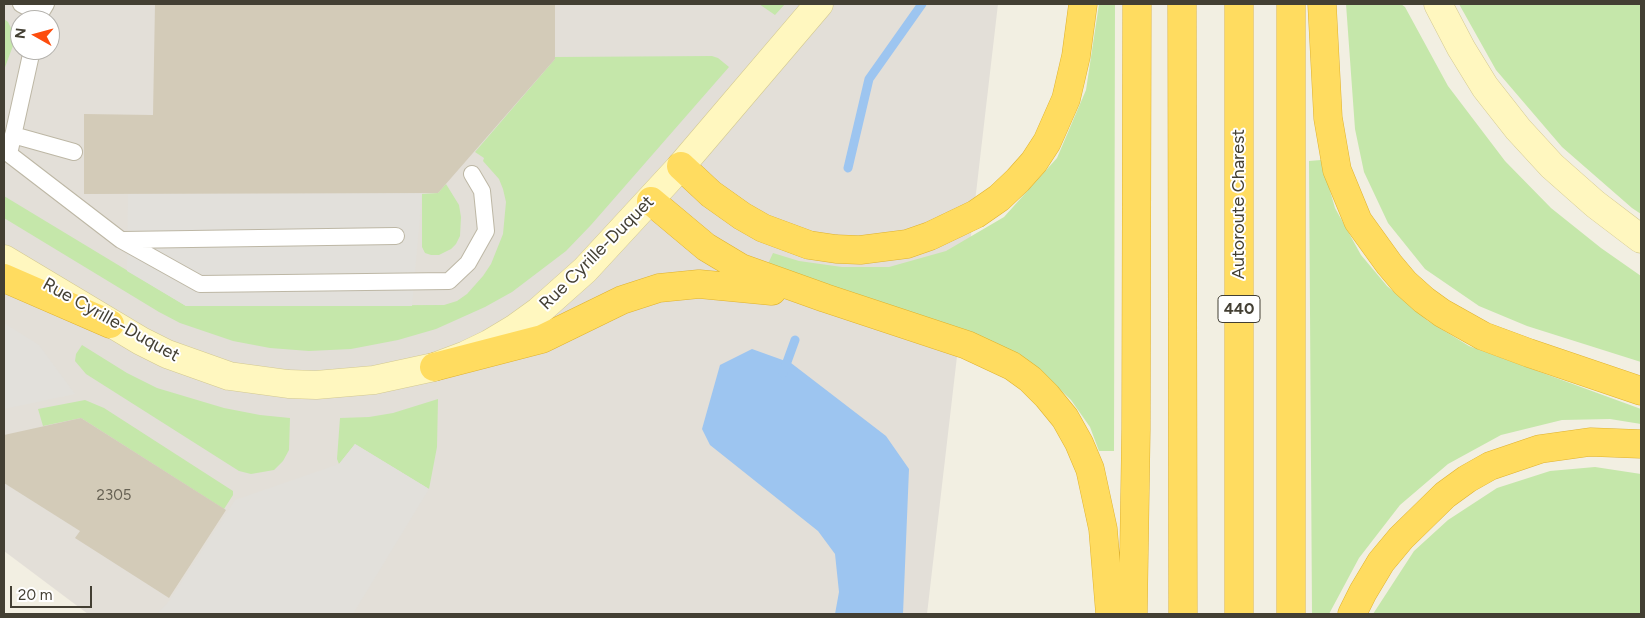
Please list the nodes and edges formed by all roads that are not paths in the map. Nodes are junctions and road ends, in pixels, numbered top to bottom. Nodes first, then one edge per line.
1 (21, 4) edge
2 (819, 4) edge
3 (1083, 4) edge
4 (1136, 4) edge
5 (1182, 4) edge
6 (1239, 4) edge
7 (1291, 4) edge
8 (1322, 4) edge
9 (1438, 4) edge
10 (35, 10) edge
11 (30, 60) edge
12 (13, 135) junction
13 (74, 152) dead end
14 (681, 166) junction
15 (472, 174) dead end
16 (651, 201) junction
17 (396, 236) dead end
18 (1641, 239) edge
19 (120, 240) junction
20 (4, 259) edge
21 (4, 278) edge
22 (825, 298) junction
23 (110, 324) junction
24 (434, 367) junction
25 (1641, 391) edge
26 (1641, 444) edge
27 (1110, 614) edge
28 (1133, 614) edge
29 (1183, 614) edge
30 (1239, 614) edge
31 (1291, 614) edge
32 (1352, 614) edge

1 - 10 lane
2 - 14 main road, Rue Cyrille-Duquet
3 - 14 highway
4 - 28 highway
5 - 29 highway
6 - 30 highway, Autoroute Charest / 440
7 - 31 highway
8 - 25 highway
9 - 18 main road
11 - 12 lane
12 - 13 lane
12 - 19 lane
14 - 16 main road, Rue Cyrille-Duquet
15 - 19 lane
16 - 22 highway
16 - 24 main road, Rue Cyrille-Duquet
17 - 19 lane
20 - 23 main road, Rue Cyrille-Duquet
21 - 23 highway
22 - 24 highway
22 - 27 highway
23 - 24 main road, Rue Cyrille-Duquet
26 - 32 highway

